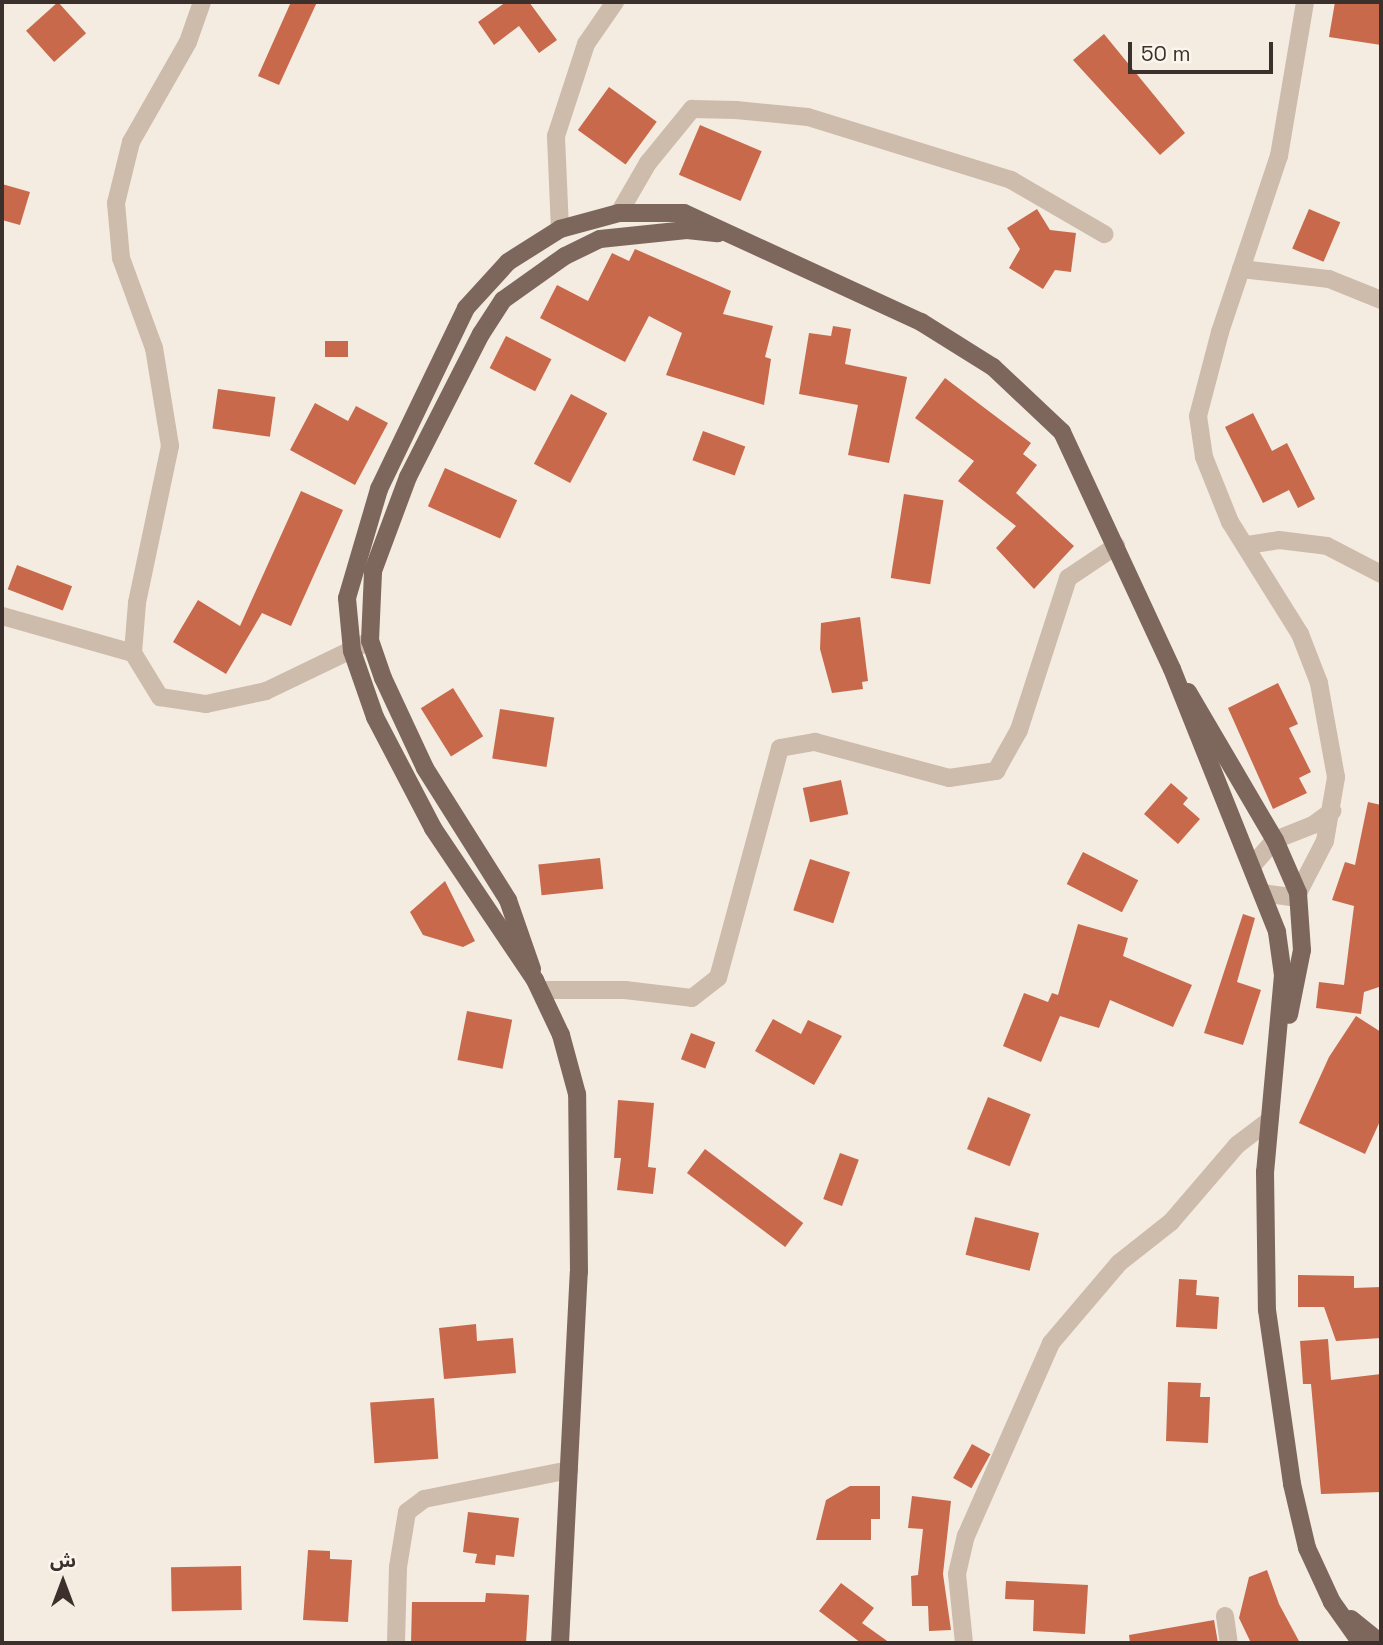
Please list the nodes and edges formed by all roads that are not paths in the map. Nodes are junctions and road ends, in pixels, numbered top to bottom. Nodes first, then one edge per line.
1 (202, 2) edge
2 (615, 2) edge
3 (1305, 2) edge
4 (620, 213) junction
5 (560, 229) junction
6 (1104, 234) dead end
7 (736, 235) junction
8 (1241, 269) junction
9 (1381, 300) edge
10 (1248, 545) junction
11 (1116, 546) junction
12 (1381, 574) edge
13 (2, 616) edge
14 (370, 641) junction
15 (352, 651) junction
16 (133, 653) junction
17 (1172, 669) junction
18 (1332, 811) junction
19 (1275, 841) junction
20 (1252, 866) junction
21 (1262, 893) junction
22 (1298, 893) junction
23 (537, 985) junction
24 (1277, 1059) junction
25 (1270, 1120) junction
26 (569, 1470) junction
27 (1332, 1602) junction
28 (1225, 1616) dead end
29 (396, 1643) edge
30 (560, 1643) edge
31 (964, 1643) edge
32 (1230, 1643) edge
33 (1360, 1643) edge
34 (1381, 1643) edge

1 - 16 street
2 - 5 street
3 - 8 street
4 - 5 main road
4 - 6 street
4 - 7 main road
5 - 15 main road
7 - 11 main road
7 - 14 main road
8 - 9 street
8 - 10 street
10 - 12 street
10 - 18 street
11 - 17 main road
11 - 23 street
13 - 16 street
14 - 15 street
14 - 23 main road
15 - 16 street
15 - 23 main road
17 - 19 main road
17 - 20 main road
18 - 19 street
18 - 22 street
19 - 20 street
19 - 22 main road
20 - 21 main road
21 - 22 street
21 - 24 main road
22 - 24 main road
23 - 26 main road
24 - 25 main road
25 - 27 main road
25 - 31 street
26 - 29 street
26 - 30 main road
27 - 33 main road
27 - 34 main road
28 - 32 street

